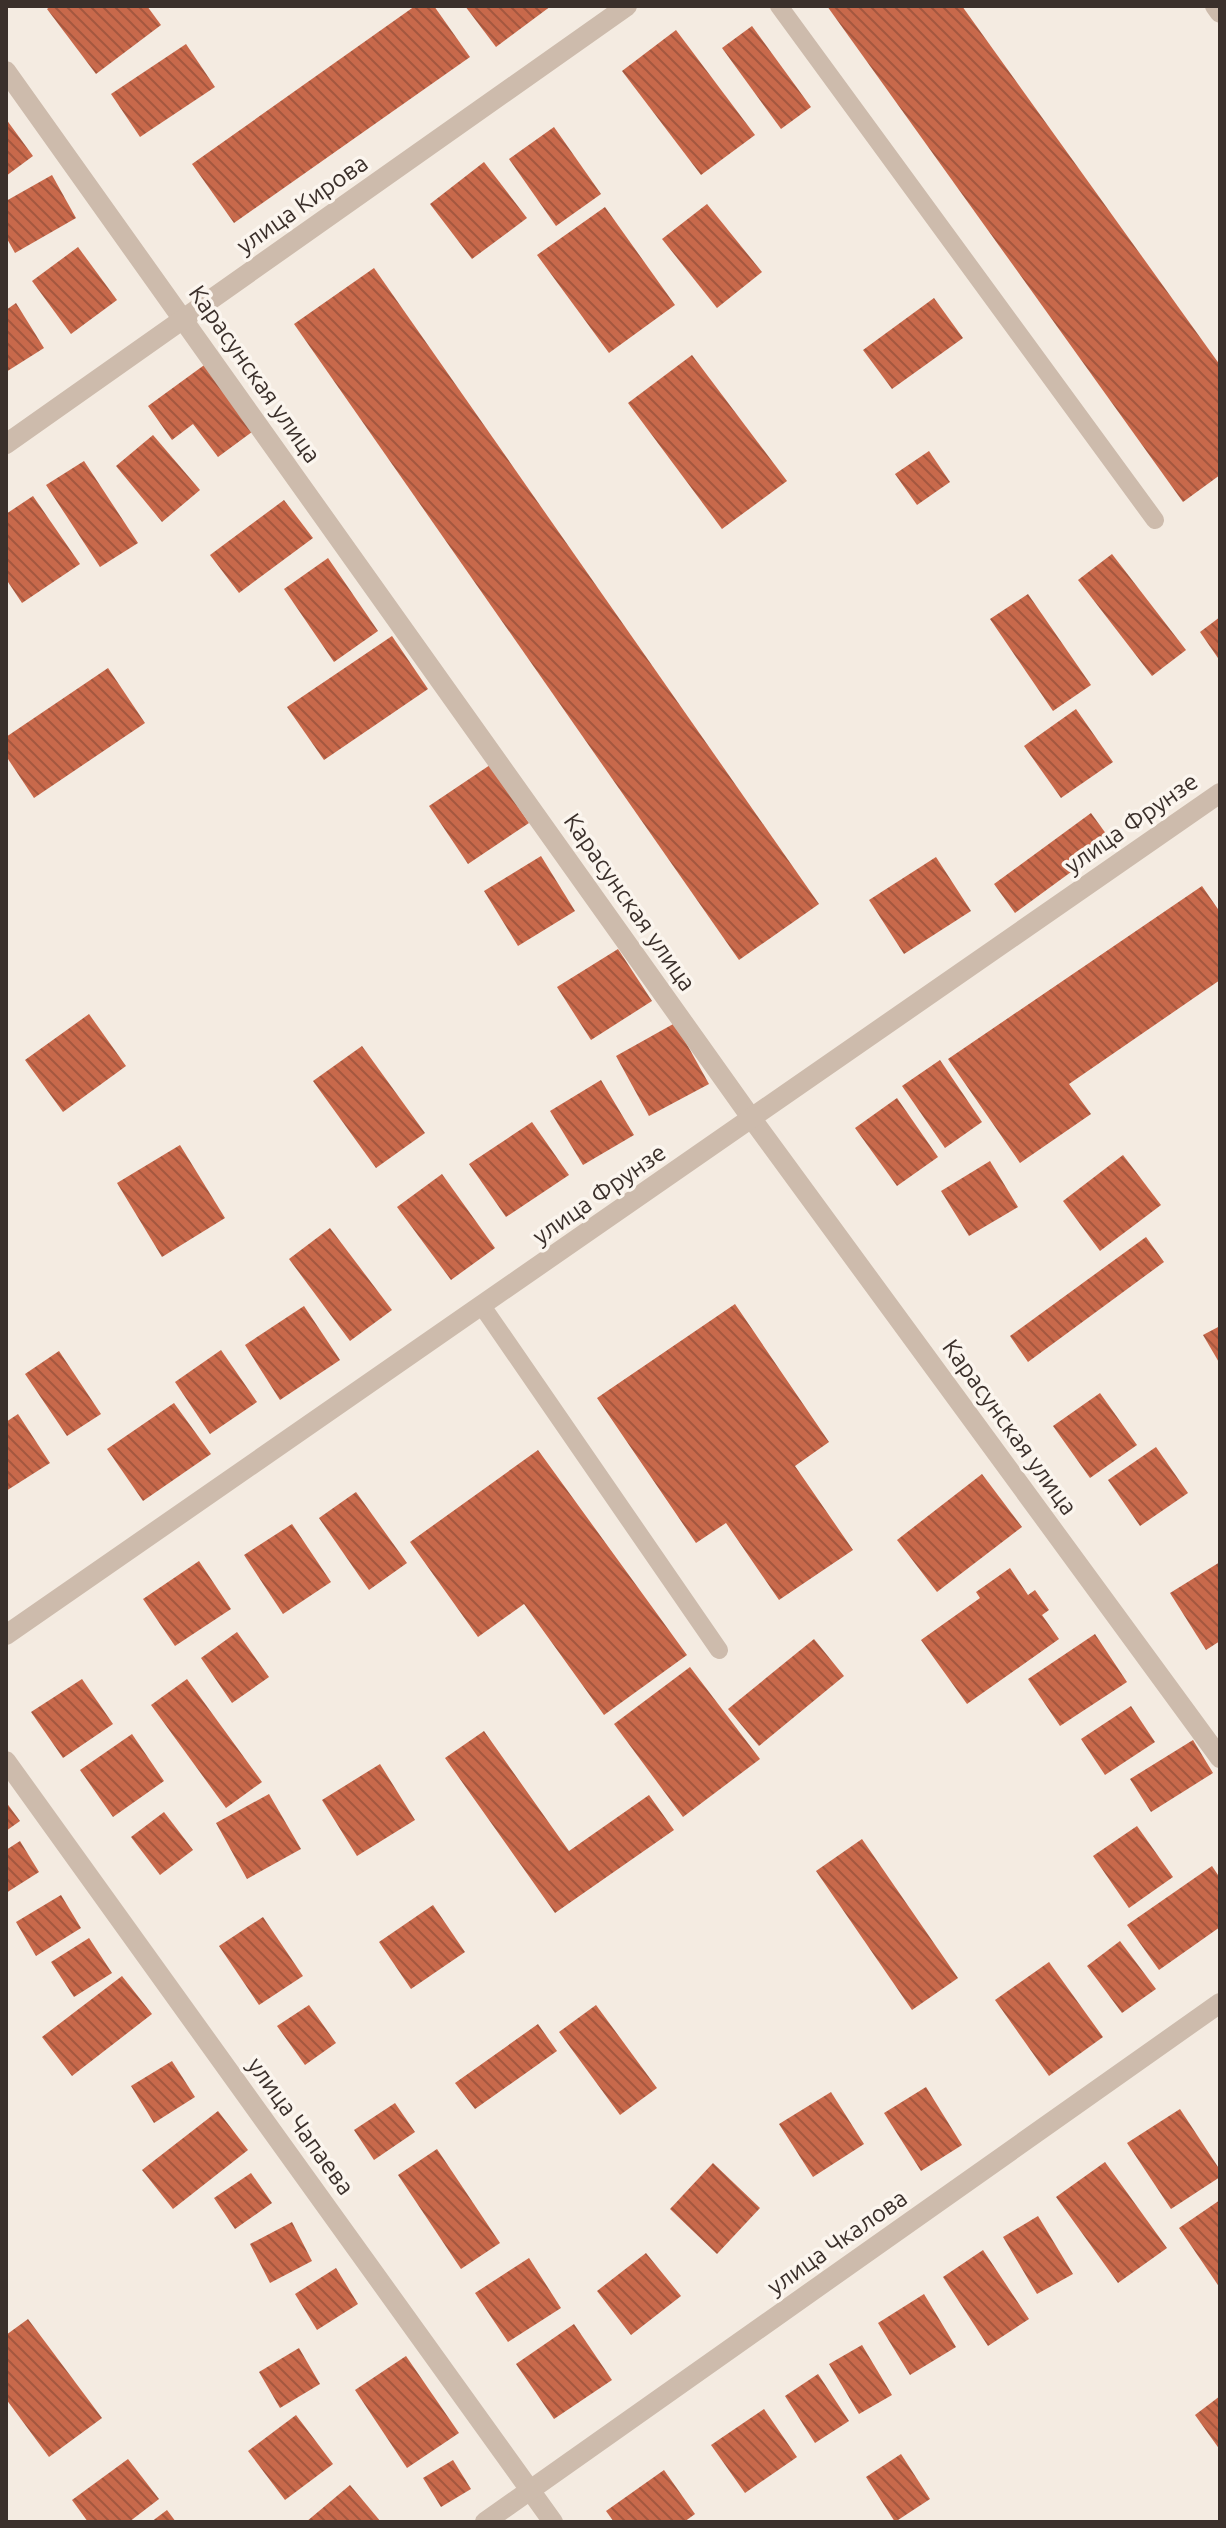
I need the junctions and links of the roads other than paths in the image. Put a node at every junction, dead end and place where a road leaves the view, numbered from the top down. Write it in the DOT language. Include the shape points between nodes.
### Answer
graph roads {
  1 [pos="627,6"];
  2 [pos="779,6"];
  3 [pos="1215,6"];
  4 [pos="1220,13"];
  5 [pos="6,71"];
  6 [pos="184,319"];
  7 [pos="6,444"];
  8 [pos="1155,520"];
  9 [pos="1220,793"];
  10 [pos="752,1119"];
  11 [pos="482,1306"];
  12 [pos="6,1635"];
  13 [pos="719,1650"];
  14 [pos="1220,1758"];
  15 [pos="6,1761"];
  16 [pos="1220,2003"];
  17 [pos="530,2490"];
  18 [pos="485,2522"];
  19 [pos="553,2522"];
  1 -- 6 [label="street, улица Кирова"];
  2 -- 8 [label="lane"];
  3 -- 4 [label="street"];
  5 -- 6 [label="street, Карасунская улица"];
  6 -- 7 [label="street, улица Кирова"];
  6 -- 10 [label="street, Карасунская улица"];
  9 -- 10 [label="street, улица Фрунзе"];
  10 -- 11 [label="street, улица Фрунзе"];
  10 -- 14 [label="street, Карасунская улица"];
  11 -- 12 [label="street, улица Фрунзе"];
  11 -- 13 [label="lane"];
  15 -- 17 [label="street, улица Чапаева"];
  16 -- 17 [label="street, улица Чкалова"];
  17 -- 18 [label="street, улица Чкалова"];
  17 -- 19 [label="street, улица Чапаева"];
}
